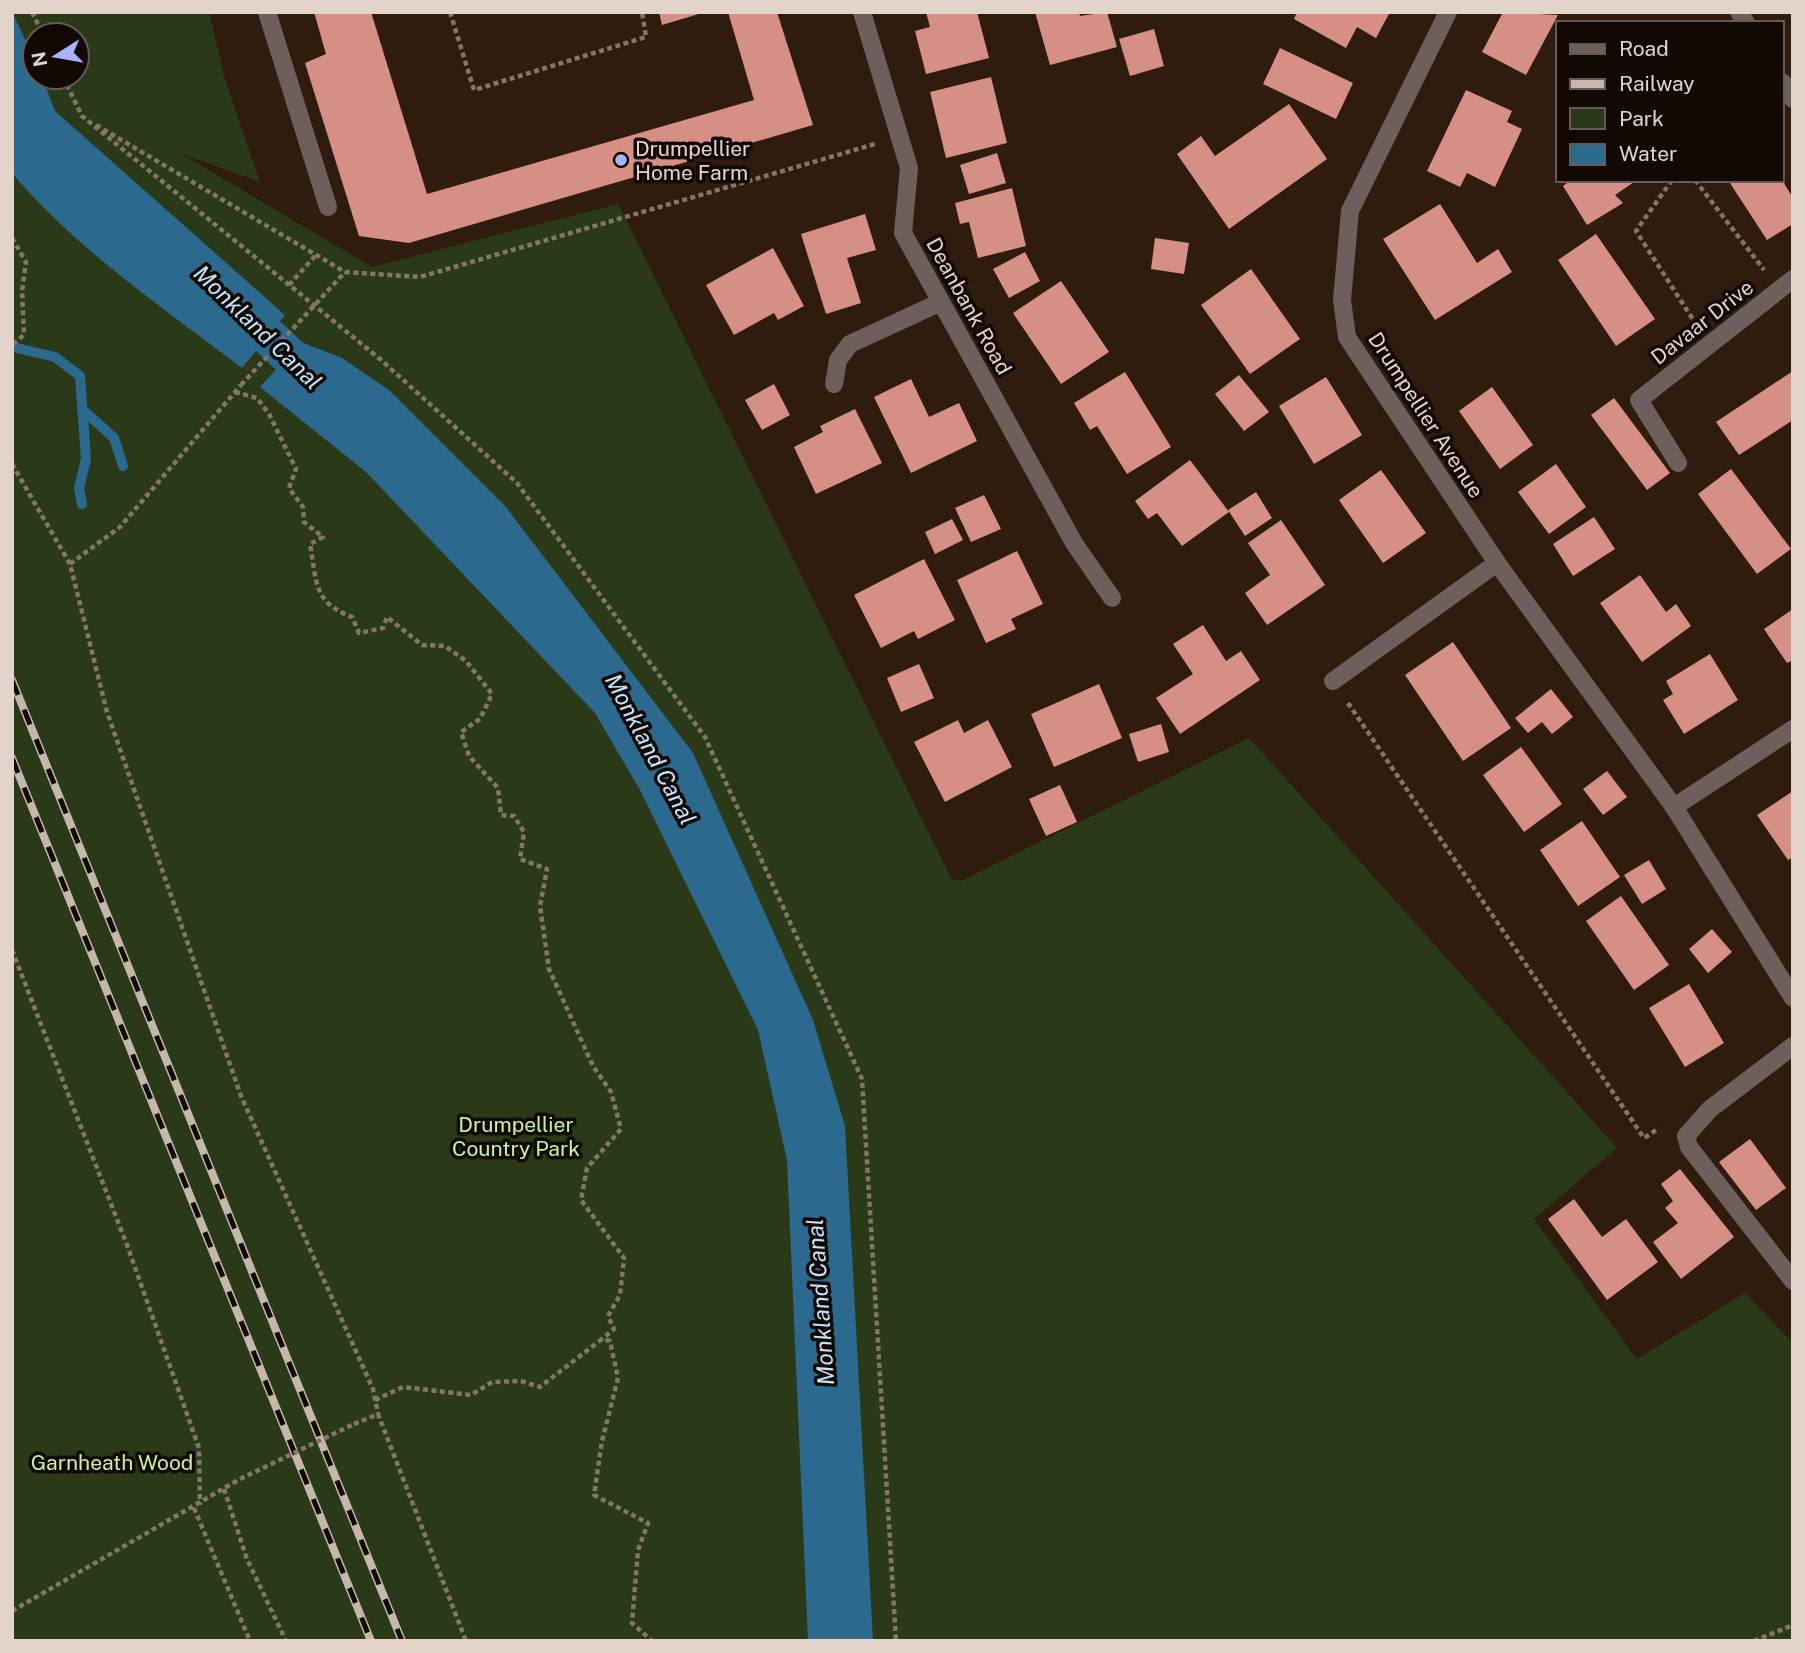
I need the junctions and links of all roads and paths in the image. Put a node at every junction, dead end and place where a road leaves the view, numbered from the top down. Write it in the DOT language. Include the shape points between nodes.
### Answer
graph roads {
  1 [pos="267,12"];
  2 [pos="450,12"];
  3 [pos="642,12"];
  4 [pos="862,12"];
  5 [pos="1448,12"];
  6 [pos="70,91"];
  7 [pos="82,116"];
  8 [pos="899,137"];
  9 [pos="1671,182"];
  10 [pos="1697,182"];
  11 [pos="328,207"];
  12 [pos="12,238"];
  13 [pos="316,255"];
  14 [pos="345,272"];
  15 [pos="289,285"];
  16 [pos="1786,285"];
  17 [pos="941,302"];
  18 [pos="12,345"];
  19 [pos="1709,346"];
  20 [pos="834,384"];
  21 [pos="235,392"];
  22 [pos="1678,463"];
  23 [pos="12,464"];
  24 [pos="1497,563"];
  25 [pos="70,565"];
  26 [pos="1112,598"];
  27 [pos="1333,681"];
  28 [pos="1793,729"];
  29 [pos="1674,807"];
  30 [pos="12,950"];
  31 [pos="1793,998"];
  32 [pos="1793,1046"];
  33 [pos="1665,1124"];
  34 [pos="1793,1281"];
  35 [pos="602,1339"];
  36 [pos="376,1400"];
  37 [pos="378,1414"];
  38 [pos="224,1489"];
  39 [pos="197,1506"];
  40 [pos="12,1611"];
  41 [pos="1793,1625"];
  42 [pos="250,1641"];
  43 [pos="286,1641"];
  44 [pos="466,1641"];
  45 [pos="652,1641"];
  46 [pos="896,1641"];
  47 [pos="1754,1641"];
  1 -- 11 [label="street"];
  2 -- 3 [label="path" via="474,90 646,37"];
  4 -- 8 [label="street, Deanbank Road"];
  5 -- 24 [label="street, Drumpellier Avenue" via="1350,211 1342,300 1348,337"];
  6 -- 7 [label="path"];
  7 -- 13 [label="path"];
  7 -- 15 [label="path"];
  8 -- 14 [label="path" via="421,277"];
  8 -- 17 [label="street, Deanbank Road" via="908,168 903,233"];
  9 -- 19 [label="path" via="1636,231"];
  10 -- 16 [label="path"];
  12 -- 18 [label="path" via="26,262 23,335"];
  13 -- 14 [label="path"];
  13 -- 15 [label="path"];
  14 -- 21 [label="path, bridge"];
  15 -- 46 [label="path" via="380,359 517,483 705,737 862,1079"];
  16 -- 19 [label="street, Davaar Drive"];
  17 -- 20 [label="street" via="850,344 838,360"];
  17 -- 26 [label="street, Deanbank Road" via="1074,543"];
  19 -- 22 [label="street, Davaar Drive" via="1639,400"];
  21 -- 25 [label="path" via="120,527"];
  21 -- 35 [label="path" via="257,398 296,469 289,488 303,506 304,522 323,537 310,544 321,600 352,617 359,633 383,628 387,617 422,645 445,646 466,661 492,694 480,719 461,732 469,756 498,788 501,815 514,816 524,832 520,859 547,869 540,906 549,969 593,1066 611,1092 621,1129 587,1168 581,1200 624,1258 620,1295 608,1315 614,1329"];
  23 -- 25 [label="path"];
  24 -- 27 [label="street"];
  24 -- 29 [label="street, Drumpellier Avenue"];
  25 -- 36 [label="path" via="107,712 241,1096"];
  27 -- 33 [label="path" via="1644,1138"];
  28 -- 29 [label="street"];
  29 -- 31 [label="street, Drumpellier Avenue"];
  30 -- 39 [label="path" via="127,1245 199,1448"];
  32 -- 34 [label="street" via="1710,1109 1686,1136 1689,1147"];
  35 -- 36 [label="path" via="540,1387 521,1381 492,1382 471,1395 404,1387"];
  35 -- 45 [label="path" via="611,1341 618,1378 594,1495 648,1523 638,1550 632,1623"];
  36 -- 37 [label="path"];
  37 -- 38 [label="path, bridge"];
  37 -- 44 [label="path"];
  38 -- 39 [label="path"];
  38 -- 43 [label="path" via="247,1559"];
  39 -- 40 [label="path"];
  39 -- 42 [label="path"];
  41 -- 47 [label="path"];
}
